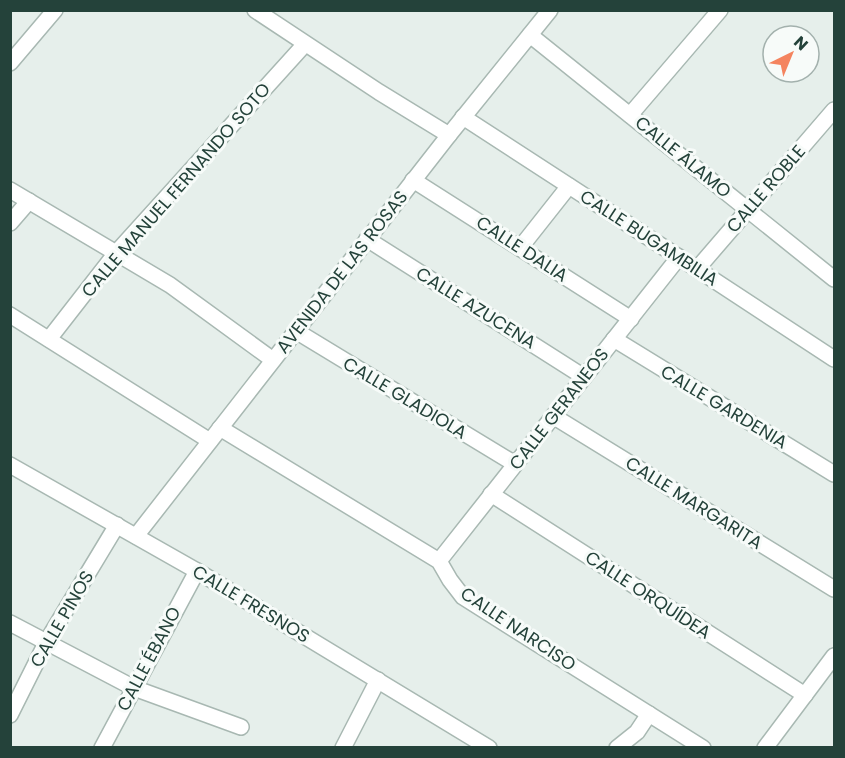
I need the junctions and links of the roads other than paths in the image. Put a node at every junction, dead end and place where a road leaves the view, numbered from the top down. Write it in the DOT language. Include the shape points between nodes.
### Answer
graph roads {
  1 [pos="56,10"];
  2 [pos="255,10"];
  3 [pos="550,10"];
  4 [pos="720,10"];
  5 [pos="530,35"];
  6 [pos="305,44"];
  7 [pos="13,54"];
  8 [pos="834,110"];
  9 [pos="630,115"];
  10 [pos="463,117"];
  11 [pos="448,135"];
  12 [pos="413,180"];
  13 [pos="569,186"];
  14 [pos="10,190"];
  15 [pos="29,201"];
  16 [pos="749,210"];
  17 [pos="10,223"];
  18 [pos="367,239"];
  19 [pos="520,248"];
  20 [pos="116,253"];
  21 [pos="679,257"];
  22 [pos="698,269"];
  23 [pos="834,279"];
  24 [pos="10,315"];
  25 [pos="631,319"];
  26 [pos="296,331"];
  27 [pos="49,339"];
  28 [pos="614,339"];
  29 [pos="834,359"];
  30 [pos="273,360"];
  31 [pos="584,377"];
  32 [pos="553,416"];
  33 [pos="220,428"];
  34 [pos="210,441"];
  35 [pos="10,465"];
  36 [pos="515,465"];
  37 [pos="834,474"];
  38 [pos="491,494"];
  39 [pos="117,525"];
  40 [pos="136,536"];
  41 [pos="439,561"];
  42 [pos="197,571"];
  43 [pos="834,589"];
  44 [pos="10,623"];
  45 [pos="47,642"];
  46 [pos="833,658"];
  47 [pos="378,680"];
  48 [pos="134,688"];
  49 [pos="805,695"];
  50 [pos="649,714"];
  51 [pos="10,715"];
  52 [pos="241,727"];
  53 [pos="483,746"];
  54 [pos="696,746"];
  55 [pos="102,747"];
  56 [pos="343,747"];
  57 [pos="617,747"];
  58 [pos="767,747"];
  1 -- 7 [label="street"];
  2 -- 6 [label="street"];
  3 -- 5 [label="street, AVENIDA DE LAS ROSAS"];
  4 -- 9 [label="street"];
  5 -- 9 [label="street, CALLE ÁLAMO"];
  5 -- 10 [label="street, AVENIDA DE LAS ROSAS"];
  6 -- 11 [label="street"];
  6 -- 20 [label="street, CALLE MANUEL FERNANDO SOTO"];
  8 -- 16 [label="street, CALLE ROBLE"];
  9 -- 16 [label="street, CALLE ÁLAMO"];
  10 -- 11 [label="street, AVENIDA DE LAS ROSAS"];
  10 -- 13 [label="street, CALLE BUGAMBILIA"];
  11 -- 12 [label="street, AVENIDA DE LAS ROSAS"];
  12 -- 18 [label="street, AVENIDA DE LAS ROSAS"];
  12 -- 19 [label="street, CALLE DALIA"];
  13 -- 19 [label="street"];
  13 -- 21 [label="street, CALLE BUGAMBILIA"];
  14 -- 15 [label="street"];
  15 -- 17 [label="street"];
  15 -- 20 [label="street"];
  16 -- 22 [label="street, CALLE ROBLE"];
  16 -- 23 [label="street, CALLE ÁLAMO"];
  18 -- 26 [label="street, AVENIDA DE LAS ROSAS"];
  18 -- 31 [label="street, CALLE AZUCENA"];
  19 -- 25 [label="street, CALLE DALIA"];
  20 -- 27 [label="street, CALLE MANUEL FERNANDO SOTO"];
  20 -- 30 [label="street" via="170,285"];
  21 -- 22 [label="street, CALLE BUGAMBILIA"];
  21 -- 25 [label="street, CALLE GERANEOS"];
  22 -- 29 [label="street, CALLE BUGAMBILIA"];
  24 -- 27 [label="street"];
  25 -- 28 [label="street, CALLE GERANEOS"];
  26 -- 30 [label="street, AVENIDA DE LAS ROSAS"];
  26 -- 36 [label="street, CALLE GLADIOLA"];
  27 -- 34 [label="street"];
  28 -- 31 [label="street, CALLE GERANEOS"];
  28 -- 37 [label="street, CALLE GARDENIA"];
  30 -- 33 [label="street, AVENIDA DE LAS ROSAS"];
  31 -- 32 [label="street, CALLE GERANEOS"];
  32 -- 36 [label="street, CALLE GERANEOS"];
  32 -- 43 [label="street, CALLE MARGARITA"];
  33 -- 34 [label="street, AVENIDA DE LAS ROSAS"];
  33 -- 41 [label="street, CALLE NARCISO"];
  34 -- 40 [label="street, AVENIDA DE LAS ROSAS"];
  35 -- 39 [label="street, CALLE FRESNOS"];
  36 -- 38 [label="street, CALLE GERANEOS"];
  38 -- 41 [label="street, CALLE GERANEOS"];
  38 -- 49 [label="street, CALLE ORQUÍDEA"];
  39 -- 40 [label="street, CALLE FRESNOS"];
  39 -- 45 [label="street, CALLE PINOS"];
  40 -- 42 [label="street, CALLE FRESNOS"];
  41 -- 50 [label="street, CALLE NARCISO" via="463,597"];
  42 -- 47 [label="street, CALLE FRESNOS"];
  42 -- 48 [label="street, CALLE ÉBANO"];
  44 -- 45 [label="street"];
  45 -- 48 [label="street"];
  45 -- 51 [label="street, CALLE PINOS"];
  46 -- 49 [label="street"];
  47 -- 53 [label="street, CALLE FRESNOS"];
  47 -- 56 [label="street"];
  48 -- 52 [label="street"];
  48 -- 55 [label="street, CALLE ÉBANO"];
  49 -- 58 [label="street"];
  50 -- 54 [label="street, CALLE NARCISO"];
  50 -- 57 [label="street" via="638,732"];
}
